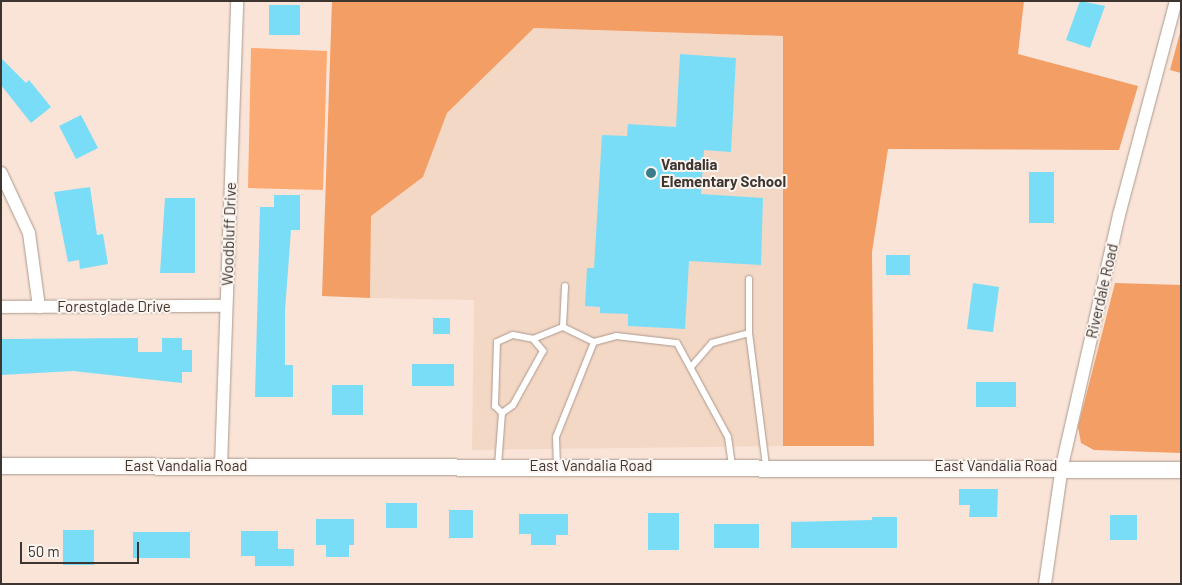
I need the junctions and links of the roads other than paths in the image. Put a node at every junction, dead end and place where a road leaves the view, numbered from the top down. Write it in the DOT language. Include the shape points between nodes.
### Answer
graph roads {
  1 [pos="237,1"];
  2 [pos="1176,1"];
  3 [pos="1,173"];
  4 [pos="749,279"];
  5 [pos="565,286"];
  6 [pos="226,306"];
  7 [pos="1,307"];
  8 [pos="39,307"];
  9 [pos="564,327"];
  10 [pos="749,333"];
  11 [pos="533,339"];
  12 [pos="594,342"];
  13 [pos="691,367"];
  14 [pos="502,412"];
  15 [pos="1,466"];
  16 [pos="221,466"];
  17 [pos="498,466"];
  18 [pos="557,466"];
  19 [pos="732,466"];
  20 [pos="766,466"];
  21 [pos="1062,466"];
  22 [pos="1181,470"];
  23 [pos="1044,584"];
  1 -- 6 [label="street, Woodbluff Drive"];
  2 -- 21 [label="street, Riverdale Road" via="1119,215"];
  3 -- 8 [label="street" via="29,233"];
  4 -- 10 [label="lane"];
  5 -- 9 [label="lane"];
  6 -- 8 [label="street, Forestglade Drive"];
  6 -- 16 [label="street, Woodbluff Drive"];
  7 -- 8 [label="street, Forestglade Drive"];
  9 -- 11 [label="lane"];
  9 -- 12 [label="lane"];
  10 -- 13 [label="lane" via="712,343"];
  10 -- 20 [label="lane"];
  11 -- 14 [label="lane" via="543,351 513,405"];
  11 -- 14 [label="lane" via="513,335 498,342 495,406"];
  12 -- 13 [label="lane" via="616,336 664,339 677,343"];
  12 -- 18 [label="lane" via="556,437"];
  13 -- 19 [label="lane" via="728,437"];
  14 -- 17 [label="lane"];
  15 -- 16 [label="street, East Vandalia Road"];
  16 -- 17 [label="street, East Vandalia Road"];
  17 -- 18 [label="street, East Vandalia Road"];
  18 -- 19 [label="street, East Vandalia Road"];
  19 -- 20 [label="street, East Vandalia Road"];
  20 -- 21 [label="street, East Vandalia Road"];
  21 -- 22 [label="street, East Vandalia Road"];
  21 -- 23 [label="street, Riverdale Road"];
}
